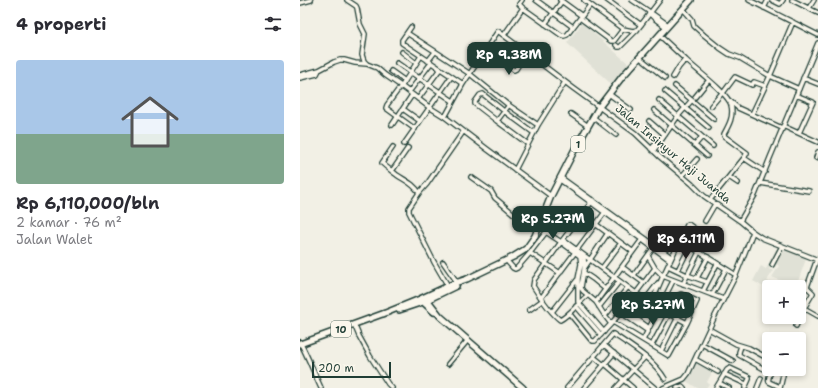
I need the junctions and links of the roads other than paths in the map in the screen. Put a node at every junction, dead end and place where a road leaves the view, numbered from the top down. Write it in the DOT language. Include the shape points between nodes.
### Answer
graph roads {
  1 [pos="311,0"];
  2 [pos="347,0"];
  3 [pos="522,0"];
  4 [pos="536,0"];
  5 [pos="607,0"];
  6 [pos="632,0"];
  7 [pos="691,0"];
  8 [pos="749,0"];
  9 [pos="768,0"];
  10 [pos="772,0"];
  11 [pos="783,0"];
  12 [pos="792,0"];
  13 [pos="814,0"];
  14 [pos="563,1"];
  15 [pos="586,1"];
  16 [pos="658,1"];
  17 [pos="798,1"];
  18 [pos="300,3"];
  19 [pos="590,5"];
  20 [pos="522,8"];
  21 [pos="764,8"];
  22 [pos="809,8"];
  23 [pos="683,9"];
  24 [pos="553,13"];
  25 [pos="650,13"];
  26 [pos="818,13"];
  27 [pos="581,17"];
  28 [pos="793,22"];
  29 [pos="545,24"];
  30 [pos="641,25"];
  31 [pos="667,26"];
  32 [pos="411,27"];
  33 [pos="573,27"];
  34 [pos="623,29"];
  35 [pos="637,30"];
  36 [pos="407,33"];
  37 [pos="818,34"];
  38 [pos="504,35"];
  39 [pos="659,35"];
  40 [pos="818,43"];
  41 [pos="616,45"];
  42 [pos="486,50"];
  43 [pos="402,52"];
  44 [pos="435,52"];
  45 [pos="526,52"];
  46 [pos="421,56"];
  47 [pos="639,57"];
  48 [pos="685,60"];
  49 [pos="430,62"];
  50 [pos="397,63"];
  51 [pos="416,63"];
  52 [pos="367,64"];
  53 [pos="440,68"];
  54 [pos="319,70"];
  55 [pos="391,71"];
  56 [pos="410,72"];
  57 [pos="470,74"];
  58 [pos="300,75"];
  59 [pos="451,76"];
  60 [pos="770,76"];
  61 [pos="673,77"];
  62 [pos="300,78"];
  63 [pos="420,78"];
  64 [pos="665,78"];
  65 [pos="803,78"];
  66 [pos="709,80"];
  67 [pos="565,82"];
  68 [pos="403,84"];
  69 [pos="463,84"];
  70 [pos="818,84"];
  71 [pos="429,85"];
  72 [pos="675,86"];
  73 [pos="765,86"];
  74 [pos="799,89"];
  75 [pos="665,91"];
  76 [pos="440,92"];
  77 [pos="411,93"];
  78 [pos="722,93"];
  79 [pos="609,94"];
  80 [pos="796,95"];
  81 [pos="418,99"];
  82 [pos="694,99"];
  83 [pos="728,99"];
  84 [pos="659,100"];
  85 [pos="453,101"];
  86 [pos="509,105"];
  87 [pos="711,106"];
  88 [pos="429,107"];
  89 [pos="599,107"];
  90 [pos="686,108"];
  91 [pos="403,109"];
  92 [pos="631,110"];
  93 [pos="654,110"];
  94 [pos="504,111"];
  95 [pos="571,114"];
  96 [pos="752,114"];
  97 [pos="678,116"];
  98 [pos="398,117"];
  99 [pos="445,117"];
  100 [pos="594,118"];
  101 [pos="714,119"];
  102 [pos="497,120"];
  103 [pos="420,121"];
  104 [pos="649,121"];
  105 [pos="392,125"];
  106 [pos="538,125"];
  107 [pos="588,126"];
  108 [pos="671,126"];
  109 [pos="783,127"];
  110 [pos="709,128"];
  111 [pos="415,129"];
  112 [pos="463,132"];
  113 [pos="534,133"];
  114 [pos="799,133"];
  115 [pos="616,135"];
  116 [pos="665,135"];
  117 [pos="702,137"];
  118 [pos="818,142"];
  119 [pos="404,144"];
  120 [pos="528,144"];
  121 [pos="695,145"];
  122 [pos="713,146"];
  123 [pos="393,147"];
  124 [pos="408,148"];
  125 [pos="652,150"];
  126 [pos="818,152"];
  127 [pos="707,156"];
  128 [pos="744,158"];
  129 [pos="816,158"];
  130 [pos="696,159"];
  131 [pos="392,170"];
  132 [pos="515,170"];
  133 [pos="765,172"];
  134 [pos="682,176"];
  135 [pos="471,177"];
  136 [pos="730,177"];
  137 [pos="560,178"];
  138 [pos="738,183"];
  139 [pos="760,184"];
  140 [pos="809,191"];
  141 [pos="419,193"];
  142 [pos="551,196"];
  143 [pos="710,200"];
  144 [pos="592,201"];
  145 [pos="715,204"];
  146 [pos="605,211"];
  147 [pos="582,214"];
  148 [pos="740,221"];
  149 [pos="705,222"];
  150 [pos="596,224"];
  151 [pos="537,230"];
  152 [pos="753,232"];
  153 [pos="608,233"];
  154 [pos="682,235"];
  155 [pos="643,238"];
  156 [pos="680,240"];
  157 [pos="562,241"];
  158 [pos="693,241"];
  159 [pos="621,243"];
  160 [pos="690,246"];
  161 [pos="782,246"];
  162 [pos="654,247"];
  163 [pos="576,251"];
  164 [pos="632,251"];
  165 [pos="699,252"];
  166 [pos="530,253"];
  167 [pos="583,255"];
  168 [pos="648,256"];
  169 [pos="708,257"];
  170 [pos="671,259"];
  171 [pos="817,259"];
  172 [pos="506,260"];
  173 [pos="590,260"];
  174 [pos="443,262"];
  175 [pos="546,264"];
  176 [pos="717,264"];
  177 [pos="772,265"];
  178 [pos="668,266"];
  179 [pos="584,267"];
  180 [pos="622,267"];
  181 [pos="602,268"];
  182 [pos="655,268"];
  183 [pos="726,269"];
  184 [pos="678,270"];
  185 [pos="560,273"];
  186 [pos="584,273"];
  187 [pos="687,274"];
  188 [pos="634,275"];
  189 [pos="736,275"];
  190 [pos="615,277"];
  191 [pos="662,278"];
  192 [pos="697,278"];
  193 [pos="467,279"];
  194 [pos="578,279"];
  195 [pos="674,280"];
  196 [pos="457,282"];
  197 [pos="619,282"];
  198 [pos="708,282"];
  199 [pos="644,283"];
  200 [pos="683,284"];
  201 [pos="448,286"];
  202 [pos="628,287"];
  203 [pos="807,288"];
  204 [pos="605,289"];
  205 [pos="703,291"];
  206 [pos="636,293"];
  207 [pos="588,295"];
  208 [pos="712,295"];
  209 [pos="433,297"];
  210 [pos="688,297"];
  211 [pos="424,299"];
  212 [pos="542,299"];
  213 [pos="723,299"];
  214 [pos="645,300"];
  215 [pos="630,301"];
  216 [pos="596,302"];
  217 [pos="578,304"];
  218 [pos="651,304"];
  219 [pos="806,304"];
  220 [pos="410,307"];
  221 [pos="599,307"];
  222 [pos="431,308"];
  223 [pos="660,309"];
  224 [pos="806,309"];
  225 [pos="529,310"];
  226 [pos="622,311"];
  227 [pos="552,312"];
  228 [pos="569,313"];
  229 [pos="383,314"];
  230 [pos="669,314"];
  231 [pos="605,316"];
  232 [pos="818,316"];
  233 [pos="654,319"];
  234 [pos="678,319"];
  235 [pos="612,323"];
  236 [pos="687,323"];
  237 [pos="354,324"];
  238 [pos="649,329"];
  239 [pos="709,329"];
  240 [pos="602,334"];
  241 [pos="468,340"];
  242 [pos="643,340"];
  243 [pos="300,343"];
  244 [pos="702,344"];
  245 [pos="604,345"];
  246 [pos="652,345"];
  247 [pos="741,346"];
  248 [pos="661,351"];
  249 [pos="614,353"];
  250 [pos="762,355"];
  251 [pos="594,357"];
  252 [pos="644,357"];
  253 [pos="695,359"];
  254 [pos="733,361"];
  255 [pos="448,364"];
  256 [pos="604,364"];
  257 [pos="762,368"];
  258 [pos="633,369"];
  259 [pos="718,372"];
  260 [pos="724,374"];
  261 [pos="769,376"];
  262 [pos="782,376"];
  263 [pos="761,378"];
  264 [pos="623,379"];
  265 [pos="665,379"];
  266 [pos="719,383"];
  267 [pos="517,386"];
  268 [pos="746,386"];
  269 [pos="780,387"];
  270 [pos="321,388"];
  271 [pos="392,388"];
  272 [pos="523,388"];
  273 [pos="567,388"];
  274 [pos="584,388"];
  275 [pos="616,388"];
  276 [pos="633,388"];
  277 [pos="655,388"];
  278 [pos="663,388"];
  279 [pos="677,388"];
  280 [pos="684,388"];
  281 [pos="716,388"];
  282 [pos="729,388"];
  283 [pos="757,388"];
  1 -- 18 [label="street"];
  2 -- 52 [label="street" via="357,8 365,34 362,55"];
  3 -- 20 [label="street" via="519,5"];
  4 -- 24 [label="street"];
  5 -- 30 [label="street"];
  6 -- 25 [label="street"];
  7 -- 23 [label="highway, Jalan Insinyur Haji Juanda / 1"];
  8 -- 21 [label="street"];
  9 -- 21 [label="street"];
  10 -- 11 [label="street" via="780,4"];
  12 -- 17 [label="street"];
  13 -- 22 [label="street"];
  14 -- 24 [label="street"];
  14 -- 27 [label="street"];
  15 -- 19 [label="street"];
  16 -- 25 [label="street"];
  17 -- 22 [label="street"];
  19 -- 27 [label="street"];
  19 -- 34 [label="street"];
  20 -- 29 [label="street"];
  20 -- 38 [label="street"];
  21 -- 28 [label="street"];
  22 -- 26 [label="street"];
  23 -- 31 [label="highway, Jalan Insinyur Haji Juanda / 1"];
  23 -- 60 [label="street" via="692,19 694,26 726,53 740,58"];
  24 -- 29 [label="street"];
  24 -- 33 [label="street"];
  25 -- 30 [label="street"];
  25 -- 31 [label="street"];
  27 -- 33 [label="street"];
  27 -- 34 [label="street" via="611,41 614,41"];
  28 -- 37 [label="street"];
  28 -- 60 [label="street"];
  29 -- 33 [label="street" via="561,36 567,35"];
  30 -- 35 [label="street"];
  31 -- 39 [label="highway, Jalan Insinyur Haji Juanda / 1"];
  32 -- 36 [label="street"];
  34 -- 35 [label="street"];
  35 -- 41 [label="street" via="620,47"];
  36 -- 44 [label="street"];
  36 -- 46 [label="street" via="402,43"];
  38 -- 42 [label="street" via="498,31"];
  38 -- 45 [label="street"];
  39 -- 47 [label="highway, Jalan Insinyur Haji Juanda / 1"];
  39 -- 48 [label="street"];
  40 -- 65 [label="street"];
  42 -- 45 [label="street" via="514,70"];
  42 -- 57 [label="street"];
  43 -- 51 [label="street"];
  44 -- 49 [label="street"];
  44 -- 57 [label="street"];
  45 -- 67 [label="street"];
  46 -- 49 [label="street"];
  46 -- 51 [label="street"];
  47 -- 64 [label="street"];
  47 -- 79 [label="highway, Jalan Insinyur Haji Juanda / 1"];
  48 -- 61 [label="street"];
  48 -- 66 [label="street"];
  49 -- 53 [label="street"];
  49 -- 63 [label="street"];
  50 -- 56 [label="street"];
  51 -- 56 [label="street"];
  52 -- 54 [label="street" via="340,60"];
  52 -- 68 [label="street"];
  53 -- 59 [label="street"];
  53 -- 71 [label="street"];
  54 -- 58 [label="street"];
  54 -- 62 [label="street" via="317,74"];
  55 -- 68 [label="street"];
  56 -- 63 [label="street"];
  56 -- 68 [label="street"];
  57 -- 69 [label="street"];
  57 -- 86 [label="street"];
  59 -- 69 [label="street"];
  59 -- 76 [label="street"];
  60 -- 73 [label="street"];
  60 -- 74 [label="street"];
  63 -- 71 [label="street"];
  63 -- 77 [label="street"];
  65 -- 70 [label="street"];
  65 -- 74 [label="street"];
  66 -- 78 [label="street"];
  66 -- 82 [label="street"];
  67 -- 89 [label="street"];
  67 -- 106 [label="street"];
  68 -- 77 [label="street"];
  68 -- 98 [label="street" via="386,107"];
  69 -- 85 [label="street"];
  71 -- 76 [label="street"];
  71 -- 81 [label="street"];
  72 -- 82 [label="street"];
  73 -- 78 [label="street" via="755,82 752,85 735,76"];
  73 -- 96 [label="street"];
  74 -- 80 [label="street"];
  75 -- 90 [label="street"];
  76 -- 85 [label="street"];
  76 -- 88 [label="street"];
  77 -- 81 [label="street"];
  77 -- 91 [label="street"];
  78 -- 83 [label="street"];
  78 -- 87 [label="street"];
  79 -- 89 [label="highway, Jalan Insinyur Haji Juanda / 1"];
  79 -- 92 [label="street"];
  80 -- 109 [label="street"];
  80 -- 114 [label="street" via="813,102"];
  81 -- 88 [label="street"];
  82 -- 90 [label="street"];
  82 -- 101 [label="street"];
  83 -- 96 [label="street" via="738,108"];
  83 -- 128 [label="street" via="732,107 732,117 724,136 746,152"];
  84 -- 97 [label="street"];
  85 -- 99 [label="street"];
  86 -- 94 [label="street"];
  86 -- 106 [label="street"];
  88 -- 99 [label="street"];
  88 -- 103 [label="street"];
  89 -- 100 [label="highway, Jalan Insinyur Haji Juanda / 1"];
  89 -- 125 [label="street, Jalan Insinyur Haji Juanda" via="635,133"];
  90 -- 97 [label="street"];
  90 -- 110 [label="street"];
  91 -- 98 [label="street"];
  91 -- 103 [label="street"];
  93 -- 108 [label="street"];
  94 -- 102 [label="street"];
  94 -- 102 [label="street" via="484,95 478,97 475,104"];
  94 -- 113 [label="street"];
  95 -- 107 [label="street"];
  96 -- 109 [label="street"];
  97 -- 108 [label="street"];
  97 -- 117 [label="street"];
  98 -- 105 [label="street"];
  98 -- 111 [label="street"];
  99 -- 112 [label="street"];
  100 -- 107 [label="highway, Jalan Insinyur Haji Juanda / 1"];
  100 -- 115 [label="street"];
  102 -- 120 [label="street"];
  103 -- 111 [label="street"];
  104 -- 116 [label="street"];
  106 -- 113 [label="street"];
  107 -- 137 [label="highway, Jalan Insinyur Haji Juanda / 1"];
  108 -- 116 [label="street"];
  108 -- 121 [label="street"];
  109 -- 114 [label="street"];
  109 -- 133 [label="street"];
  111 -- 119 [label="street"];
  112 -- 132 [label="street"];
  112 -- 141 [label="street"];
  113 -- 120 [label="street"];
  114 -- 118 [label="street"];
  116 -- 125 [label="street"];
  117 -- 121 [label="street"];
  117 -- 122 [label="street"];
  120 -- 132 [label="street"];
  121 -- 127 [label="street"];
  123 -- 131 [label="street" via="382,162"];
  124 -- 131 [label="street"];
  125 -- 134 [label="street, Jalan Insinyur Haji Juanda"];
  126 -- 129 [label="street"];
  128 -- 133 [label="street"];
  128 -- 136 [label="street"];
  130 -- 134 [label="street"];
  131 -- 141 [label="street" via="413,185"];
  132 -- 142 [label="street"];
  133 -- 139 [label="street"];
  134 -- 143 [label="street, Jalan Insinyur Haji Juanda"];
  135 -- 151 [label="street" via="491,190 495,198"];
  136 -- 138 [label="street"];
  136 -- 143 [label="street"];
  137 -- 142 [label="highway, Jalan Insinyur Haji Juanda / 1"];
  137 -- 144 [label="street"];
  139 -- 140 [label="street"];
  139 -- 148 [label="street"];
  141 -- 201 [label="street" via="409,212"];
  142 -- 151 [label="highway, Jalan Insinyur Haji Juanda / 1"];
  143 -- 145 [label="street, Jalan Insinyur Haji Juanda"];
  144 -- 146 [label="street"];
  144 -- 147 [label="street"];
  145 -- 148 [label="street, Jalan Insinyur Haji Juanda"];
  145 -- 149 [label="street"];
  146 -- 150 [label="street"];
  146 -- 155 [label="street"];
  147 -- 150 [label="street"];
  147 -- 157 [label="street"];
  148 -- 152 [label="street, Jalan Insinyur Haji Juanda"];
  150 -- 153 [label="street"];
  150 -- 163 [label="street"];
  151 -- 172 [label="highway, Jalan Insinyur Haji Juanda / 1" via="526,250"];
  152 -- 161 [label="street, Jalan Insinyur Haji Juanda"];
  152 -- 189 [label="street"];
  153 -- 159 [label="street"];
  153 -- 173 [label="street"];
  154 -- 156 [label="street"];
  154 -- 158 [label="street"];
  154 -- 158 [label="street" via="688,224 699,232"];
  155 -- 162 [label="street"];
  155 -- 164 [label="street"];
  156 -- 160 [label="street"];
  156 -- 170 [label="street"];
  157 -- 163 [label="street"];
  157 -- 166 [label="street" via="546,232"];
  157 -- 175 [label="street"];
  158 -- 160 [label="street"];
  159 -- 164 [label="street"];
  159 -- 181 [label="street"];
  160 -- 165 [label="street"];
  160 -- 184 [label="street"];
  161 -- 171 [label="street, Jalan Insinyur Haji Juanda"];
  161 -- 177 [label="street"];
  162 -- 168 [label="street"];
  162 -- 170 [label="street"];
  163 -- 167 [label="street"];
  163 -- 185 [label="street"];
  163 -- 194 [label="street" via="581,261"];
  164 -- 180 [label="street"];
  165 -- 169 [label="street"];
  165 -- 187 [label="street"];
  166 -- 172 [label="street" via="516,269"];
  166 -- 175 [label="street"];
  167 -- 173 [label="street"];
  167 -- 179 [label="street"];
  168 -- 182 [label="street"];
  168 -- 188 [label="street"];
  169 -- 176 [label="street"];
  169 -- 192 [label="street"];
  170 -- 178 [label="street"];
  171 -- 203 [label="street"];
  172 -- 193 [label="highway, Jalan Insinyur Haji Juanda / 1"];
  173 -- 179 [label="street"];
  173 -- 181 [label="street"];
  174 -- 196 [label="street"];
  175 -- 185 [label="street"];
  175 -- 212 [label="street" via="533,284"];
  176 -- 183 [label="street"];
  176 -- 198 [label="street"];
  178 -- 184 [label="street"];
  178 -- 191 [label="street"];
  179 -- 186 [label="street"];
  180 -- 188 [label="street"];
  180 -- 190 [label="street"];
  181 -- 190 [label="street"];
  182 -- 191 [label="street"];
  182 -- 199 [label="street"];
  183 -- 189 [label="street"];
  183 -- 208 [label="street"];
  184 -- 187 [label="street"];
  185 -- 212 [label="street"];
  186 -- 204 [label="street"];
  186 -- 207 [label="street" via="581,288"];
  187 -- 192 [label="street"];
  187 -- 200 [label="street"];
  188 -- 199 [label="street"];
  189 -- 213 [label="street"];
  190 -- 197 [label="street"];
  190 -- 204 [label="street"];
  191 -- 195 [label="street"];
  191 -- 214 [label="street"];
  191 -- 218 [label="street"];
  192 -- 198 [label="street"];
  193 -- 196 [label="highway, Jalan Insinyur Haji Juanda / 1"];
  193 -- 209 [label="highway, Jalan Insinyur Haji Juanda / 1"];
  194 -- 217 [label="street"];
  194 -- 227 [label="street"];
  195 -- 200 [label="street"];
  195 -- 223 [label="street"];
  196 -- 201 [label="highway, Jalan Insinyur Haji Juanda / 1"];
  197 -- 202 [label="street"];
  197 -- 221 [label="street"];
  198 -- 205 [label="street"];
  199 -- 206 [label="street"];
  200 -- 205 [label="street"];
  201 -- 211 [label="highway, Jalan Insinyur Haji Juanda / 1"];
  202 -- 206 [label="street"];
  202 -- 231 [label="street"];
  203 -- 219 [label="street" via="813,292"];
  204 -- 216 [label="street"];
  205 -- 208 [label="street"];
  206 -- 214 [label="street"];
  206 -- 215 [label="street"];
  207 -- 216 [label="street"];
  207 -- 217 [label="street"];
  208 -- 213 [label="street"];
  209 -- 211 [label="highway, Jalan Insinyur Haji Juanda / 10"];
  209 -- 222 [label="highway"];
  210 -- 230 [label="street" via="680,294"];
  210 -- 234 [label="street"];
  210 -- 236 [label="street" via="697,302"];
  211 -- 220 [label="highway, 10"];
  211 -- 222 [label="highway"];
  211 -- 229 [label="highway, 10"];
  212 -- 225 [label="street"];
  212 -- 227 [label="street"];
  213 -- 239 [label="street"];
  214 -- 218 [label="street"];
  215 -- 226 [label="street"];
  215 -- 233 [label="street"];
  216 -- 221 [label="street"];
  217 -- 228 [label="street"];
  217 -- 240 [label="street"];
  218 -- 223 [label="street"];
  220 -- 222 [label="highway"];
  220 -- 229 [label="highway, 10"];
  221 -- 231 [label="street"];
  222 -- 241 [label="highway"];
  223 -- 230 [label="street"];
  223 -- 233 [label="street"];
  224 -- 232 [label="street"];
  226 -- 235 [label="street"];
  226 -- 238 [label="street"];
  227 -- 228 [label="street" via="560,320"];
  228 -- 240 [label="street" via="591,340 595,341"];
  229 -- 237 [label="highway, 10"];
  230 -- 234 [label="street"];
  230 -- 246 [label="street"];
  231 -- 235 [label="street"];
  233 -- 238 [label="street"];
  234 -- 236 [label="street"];
  234 -- 248 [label="street"];
  235 -- 240 [label="street"];
  235 -- 242 [label="street"];
  236 -- 248 [label="street" via="669,356"];
  237 -- 243 [label="highway, 10"];
  237 -- 271 [label="street" via="370,356"];
  238 -- 242 [label="street"];
  239 -- 244 [label="street"];
  239 -- 247 [label="street"];
  241 -- 255 [label="street"];
  241 -- 267 [label="highway"];
  242 -- 246 [label="street"];
  243 -- 270 [label="street"];
  244 -- 253 [label="street"];
  244 -- 254 [label="street"];
  245 -- 249 [label="street"];
  245 -- 251 [label="street"];
  245 -- 252 [label="street" via="613,334"];
  246 -- 248 [label="street"];
  247 -- 250 [label="street"];
  247 -- 257 [label="street" via="738,354"];
  249 -- 256 [label="street"];
  249 -- 258 [label="street"];
  251 -- 256 [label="street"];
  251 -- 273 [label="street"];
  252 -- 258 [label="street"];
  252 -- 265 [label="street"];
  253 -- 259 [label="street"];
  253 -- 278 [label="street" via="686,377"];
  256 -- 264 [label="street"];
  256 -- 274 [label="street"];
  258 -- 264 [label="street"];
  258 -- 277 [label="street"];
  260 -- 266 [label="street"];
  260 -- 268 [label="street"];
  260 -- 268 [label="street" via="731,368 749,377"];
  261 -- 269 [label="street" via="768,382"];
  262 -- 269 [label="street"];
  263 -- 283 [label="street"];
  264 -- 275 [label="street"];
  264 -- 276 [label="street"];
  266 -- 281 [label="street"];
  266 -- 282 [label="street"];
  267 -- 272 [label="highway"];
  279 -- 280 [label="street"];
}
